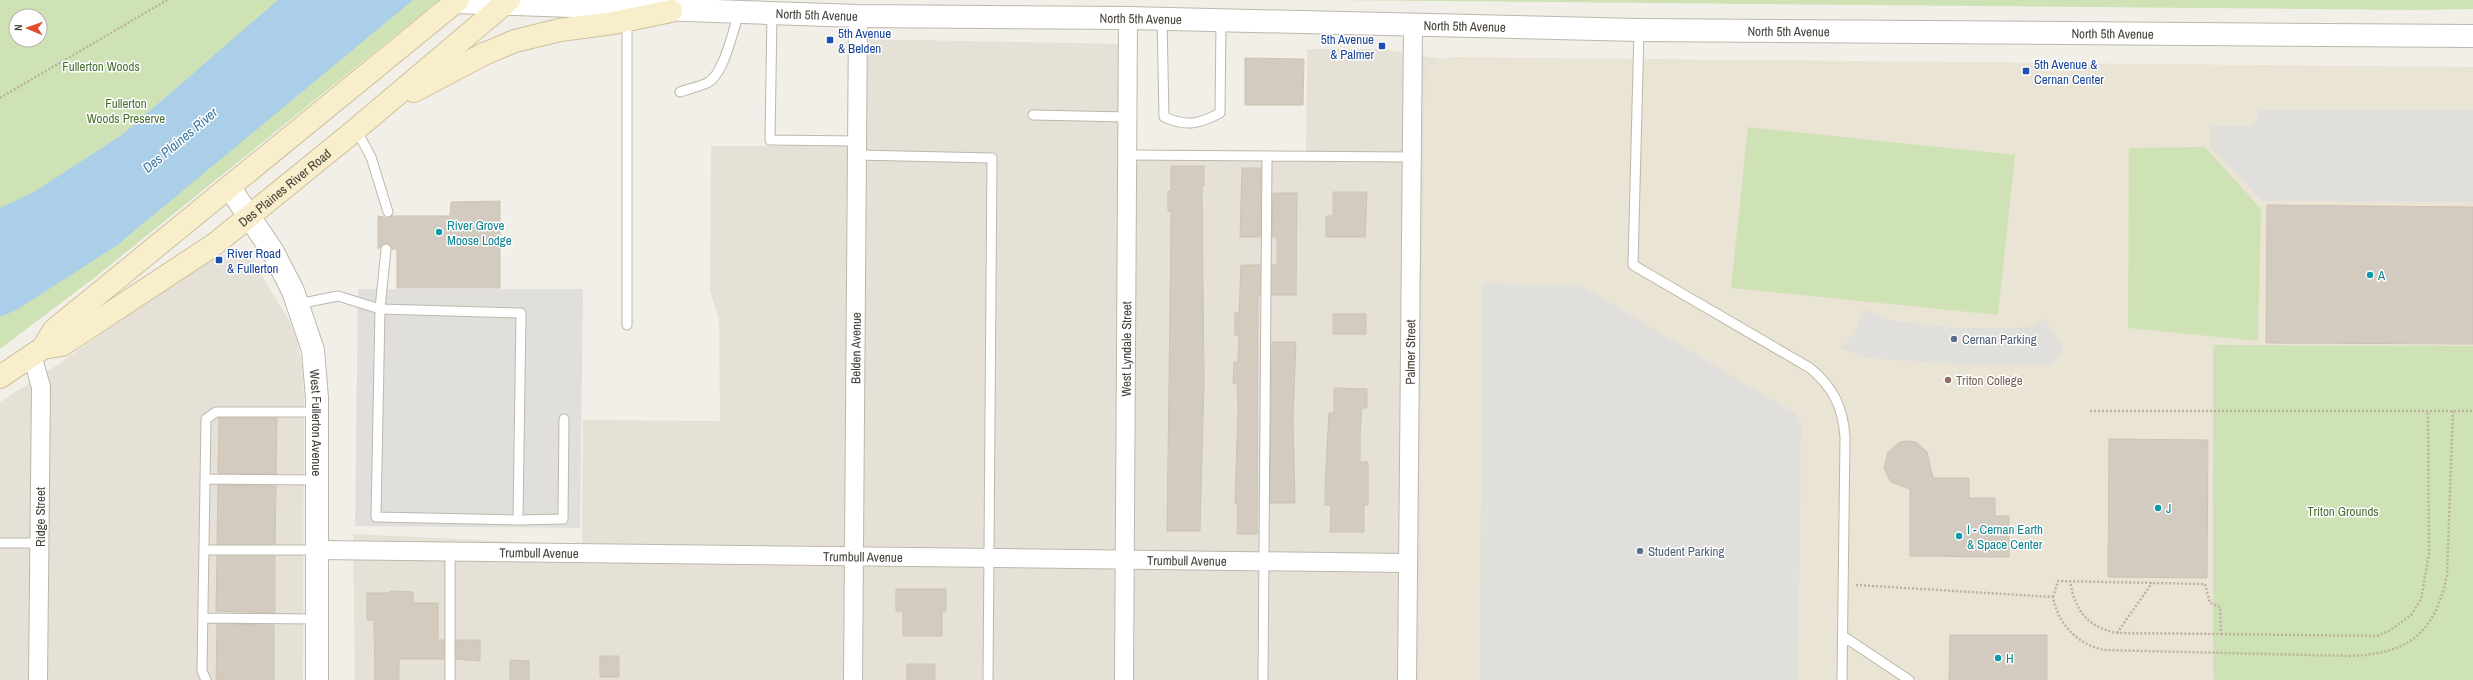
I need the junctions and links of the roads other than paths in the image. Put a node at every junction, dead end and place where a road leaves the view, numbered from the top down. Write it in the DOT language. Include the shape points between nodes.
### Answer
graph roads {
  1 [pos="457,1"];
  2 [pos="507,2"];
  3 [pos="671,11"];
  4 [pos="628,13"];
  5 [pos="739,13"];
  6 [pos="772,14"];
  7 [pos="858,16"];
  8 [pos="1128,18"];
  9 [pos="1162,18"];
  10 [pos="1221,20"];
  11 [pos="1413,25"];
  12 [pos="1639,30"];
  13 [pos="2473,36"];
  14 [pos="680,92"];
  15 [pos="381,108"];
  16 [pos="1033,115"];
  17 [pos="1127,117"];
  18 [pos="356,130"];
  19 [pos="857,148"];
  20 [pos="1127,155"];
  21 [pos="1267,157"];
  22 [pos="1412,157"];
  23 [pos="230,188"];
  24 [pos="388,212"];
  25 [pos="249,218"];
  26 [pos="386,249"];
  27 [pos="298,304"];
  28 [pos="380,309"];
  29 [pos="627,325"];
  30 [pos="38,351"];
  31 [pos="0,377"];
  32 [pos="317,412"];
  33 [pos="564,419"];
  34 [pos="204,479"];
  35 [pos="317,480"];
  36 [pos="518,520"];
  37 [pos="0,543"];
  38 [pos="40,543"];
  39 [pos="204,550"];
  40 [pos="318,550"];
  41 [pos="450,552"];
  42 [pos="854,556"];
  43 [pos="989,558"];
  44 [pos="1125,559"];
  45 [pos="1264,561"];
  46 [pos="1408,562"];
  47 [pos="203,618"];
  48 [pos="318,619"];
  49 [pos="1843,636"];
  50 [pos="38,680"];
  51 [pos="206,680"];
  52 [pos="317,680"];
  53 [pos="450,680"];
  54 [pos="853,680"];
  55 [pos="988,680"];
  56 [pos="1124,680"];
  57 [pos="1263,680"];
  58 [pos="1407,680"];
  59 [pos="1842,680"];
  60 [pos="1909,680"];
  1 -- 2 [label="street"];
  1 -- 23 [label="main road, Des Plaines River Road"];
  2 -- 4 [label="street"];
  2 -- 15 [label="main road, Des Plaines River Road"];
  3 -- 4 [label="main road"];
  3 -- 5 [label="street, North 5th Avenue"];
  4 -- 15 [label="main road" via="515,41 484,54"];
  4 -- 29 [label="lane"];
  5 -- 6 [label="street, North 5th Avenue"];
  5 -- 14 [label="lane" via="720,67 713,78 708,83"];
  6 -- 7 [label="street, North 5th Avenue"];
  6 -- 19 [label="lane" via="770,140"];
  7 -- 8 [label="street, North 5th Avenue"];
  7 -- 19 [label="street, Belden Avenue"];
  8 -- 9 [label="street, North 5th Avenue"];
  8 -- 17 [label="street, West Lyndale Street"];
  9 -- 10 [label="street, North 5th Avenue"];
  9 -- 10 [label="lane" via="1164,117 1180,124 1202,122 1220,113"];
  10 -- 11 [label="street, North 5th Avenue"];
  11 -- 12 [label="street, North 5th Avenue"];
  11 -- 22 [label="street, Palmer Street"];
  12 -- 13 [label="street, North 5th Avenue"];
  12 -- 49 [label="lane" via="1632,265 1810,368 1832,390 1844,419 1845,437"];
  15 -- 18 [label="main road, Des Plaines River Road"];
  16 -- 17 [label="lane"];
  17 -- 20 [label="street, West Lyndale Street"];
  18 -- 24 [label="lane" via="371,157"];
  18 -- 25 [label="main road, Des Plaines River Road"];
  19 -- 42 [label="street, Belden Avenue"];
  19 -- 43 [label="lane" via="992,158"];
  20 -- 21 [label="lane"];
  20 -- 44 [label="street, West Lyndale Street"];
  21 -- 22 [label="lane"];
  21 -- 45 [label="lane"];
  22 -- 46 [label="street, Palmer Street"];
  23 -- 25 [label="street, West Fullerton Avenue"];
  23 -- 30 [label="main road, Des Plaines River Road" via="54,330"];
  25 -- 27 [label="street, West Fullerton Avenue" via="273,252"];
  25 -- 30 [label="main road, Des Plaines River Road" via="215,244 62,345"];
  26 -- 28 [label="lane"];
  27 -- 28 [label="lane" via="338,296"];
  27 -- 32 [label="street, West Fullerton Avenue" via="313,350"];
  28 -- 36 [label="lane" via="521,313"];
  28 -- 36 [label="lane" via="376,517"];
  30 -- 31 [label="main road, Des Plaines River Road"];
  30 -- 38 [label="street, Ridge Street" via="41,387"];
  32 -- 34 [label="lane" via="210,414 205,426"];
  32 -- 35 [label="street, West Fullerton Avenue"];
  33 -- 36 [label="lane" via="563,519"];
  34 -- 35 [label="lane"];
  34 -- 39 [label="lane"];
  35 -- 40 [label="street, West Fullerton Avenue"];
  37 -- 38 [label="lane"];
  38 -- 50 [label="street, Ridge Street"];
  39 -- 40 [label="lane"];
  39 -- 47 [label="lane"];
  40 -- 41 [label="street, Trumbull Avenue"];
  40 -- 48 [label="street, West Fullerton Avenue"];
  41 -- 42 [label="street, Trumbull Avenue"];
  41 -- 53 [label="lane"];
  42 -- 43 [label="street, Trumbull Avenue"];
  42 -- 54 [label="street, Belden Avenue"];
  43 -- 44 [label="street, Trumbull Avenue"];
  43 -- 55 [label="lane"];
  44 -- 45 [label="street, Trumbull Avenue"];
  44 -- 56 [label="street, West Lyndale Street"];
  45 -- 46 [label="street, Trumbull Avenue"];
  45 -- 57 [label="lane"];
  46 -- 58 [label="street, Palmer Street"];
  47 -- 48 [label="lane"];
  47 -- 51 [label="lane" via="202,671"];
  48 -- 52 [label="street, West Fullerton Avenue"];
  49 -- 59 [label="lane"];
  49 -- 60 [label="lane"];
}
